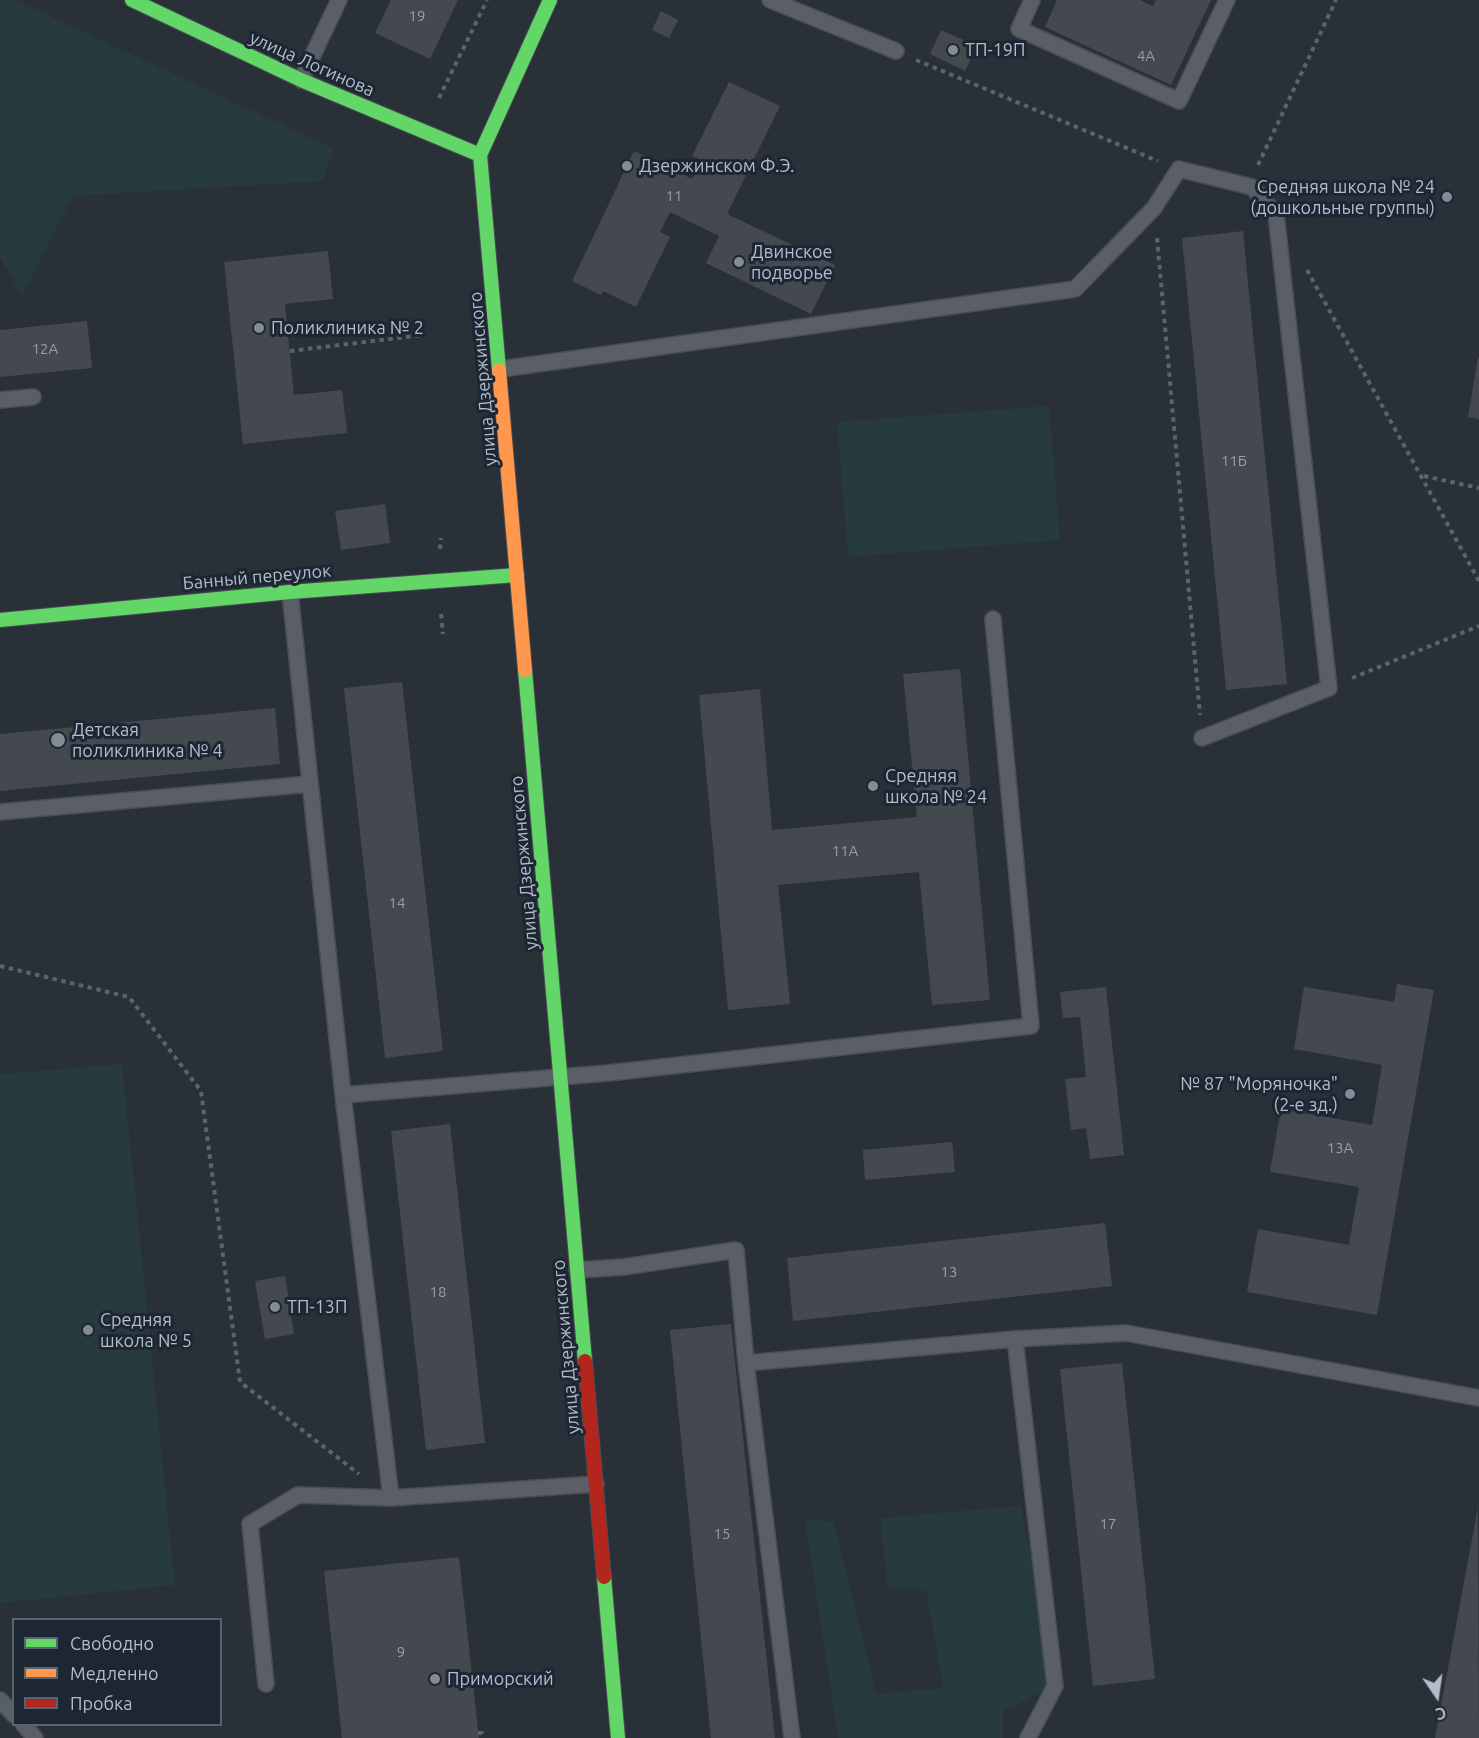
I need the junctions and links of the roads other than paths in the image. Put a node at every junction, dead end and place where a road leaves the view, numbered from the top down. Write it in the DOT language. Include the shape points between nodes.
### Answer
graph roads {
  1 [pos="132,0"];
  2 [pos="339,0"];
  3 [pos="550,0"];
  4 [pos="770,0"];
  5 [pos="1032,0"];
  6 [pos="1227,0"];
  7 [pos="896,51"];
  8 [pos="301,80"];
  9 [pos="480,155"];
  10 [pos="501,369"];
  11 [pos="33,397"];
  12 [pos="0,400"];
  13 [pos="517,575"];
  14 [pos="290,591"];
  15 [pos="0,620"];
  16 [pos="993,620"];
  17 [pos="1202,738"];
  18 [pos="310,783"];
  19 [pos="0,812"];
  20 [pos="561,1077"];
  21 [pos="342,1095"];
  22 [pos="577,1270"];
  23 [pos="1015,1339"];
  24 [pos="746,1363"];
  25 [pos="1479,1398"];
  26 [pos="596,1484"];
  27 [pos="391,1498"];
  28 [pos="266,1684"];
  29 [pos="0,1700"];
  30 [pos="12,1712"];
  31 [pos="24,1726"];
  32 [pos="35,1738"];
  33 [pos="618,1738"];
  34 [pos="792,1738"];
  35 [pos="1028,1738"];
  1 -- 8 [label="street, улица Логинова"];
  2 -- 8 [label="lane"];
  3 -- 9 [label="street, улица Дзержинского"];
  4 -- 7 [label="lane"];
  5 -- 6 [label="lane" via="1019,29 1179,101"];
  8 -- 9 [label="street, улица Логинова"];
  9 -- 10 [label="street, улица Дзержинского"];
  10 -- 13 [label="street, улица Дзержинского"];
  10 -- 17 [label="lane" via="1075,289 1154,208 1179,169 1252,187 1276,214 1329,688"];
  11 -- 12 [label="lane"];
  13 -- 14 [label="street, Банный переулок"];
  13 -- 20 [label="street, улица Дзержинского"];
  14 -- 15 [label="street, Банный переулок"];
  14 -- 18 [label="lane"];
  16 -- 20 [label="lane" via="1031,1026"];
  18 -- 19 [label="lane"];
  18 -- 21 [label="lane"];
  20 -- 21 [label="lane"];
  20 -- 22 [label="street, улица Дзержинского"];
  21 -- 27 [label="lane"];
  22 -- 24 [label="lane" via="736,1250"];
  22 -- 26 [label="street, улица Дзержинского"];
  23 -- 24 [label="lane"];
  23 -- 25 [label="lane" via="1126,1333"];
  23 -- 35 [label="lane" via="1055,1686"];
  24 -- 34 [label="lane"];
  26 -- 27 [label="lane"];
  26 -- 33 [label="street, улица Дзержинского"];
  27 -- 28 [label="lane" via="298,1495 250,1524"];
  29 -- 30 [label="lane"];
  31 -- 32 [label="lane"];
}
